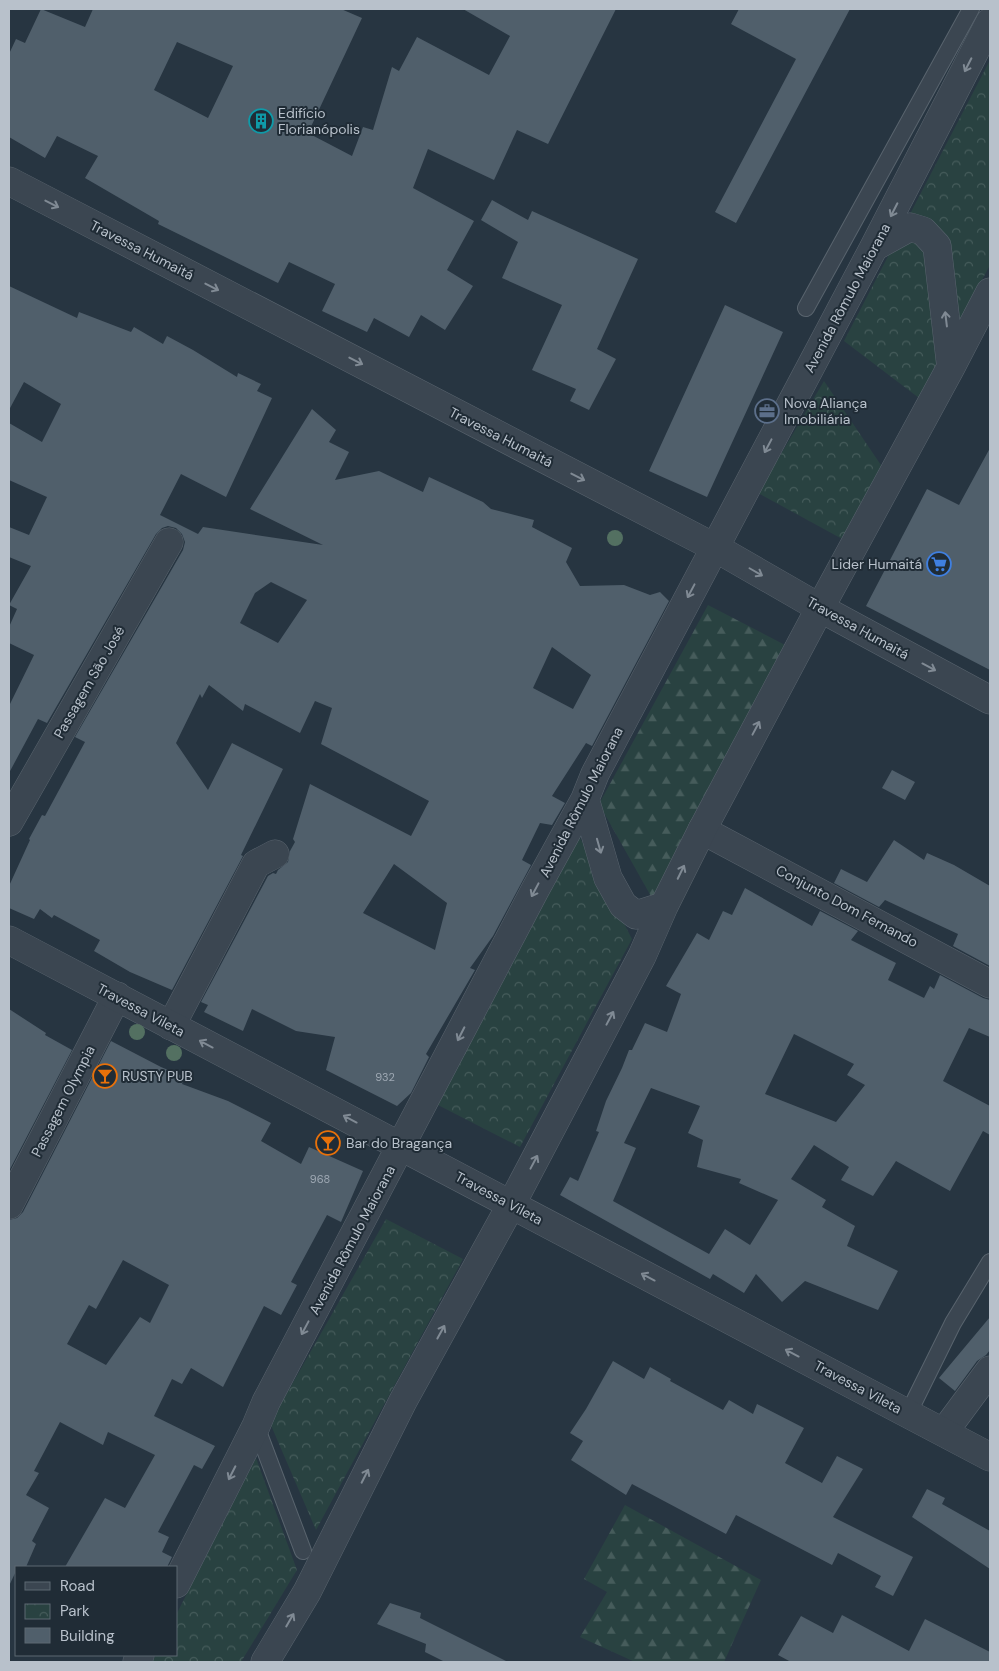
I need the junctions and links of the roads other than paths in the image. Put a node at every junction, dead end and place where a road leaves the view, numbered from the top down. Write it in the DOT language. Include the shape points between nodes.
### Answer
graph roads {
  1 [pos="971,9"];
  2 [pos="990,22"];
  3 [pos="9,181"];
  4 [pos="874,247"];
  5 [pos="990,292"];
  6 [pos="806,308"];
  7 [pos="951,367"];
  8 [pos="169,542"];
  9 [pos="714,548"];
  10 [pos="820,608"];
  11 [pos="990,700"];
  12 [pos="585,799"];
  13 [pos="9,822"];
  14 [pos="702,830"];
  15 [pos="275,854"];
  16 [pos="664,906"];
  17 [pos="9,940"];
  18 [pos="990,984"];
  19 [pos="117,996"];
  20 [pos="171,1026"];
  21 [pos="401,1146"];
  22 [pos="9,1205"];
  23 [pos="511,1205"];
  24 [pos="990,1262"];
  25 [pos="990,1370"];
  26 [pos="908,1414"];
  27 [pos="256,1426"];
  28 [pos="944,1432"];
  29 [pos="990,1457"];
  30 [pos="303,1552"];
  31 [pos="178,1580"];
  32 [pos="265,1662"];
  1 -- 6 [label="lane"];
  2 -- 4 [label="street, Avenida Rômulo Maiorana, one-way"];
  3 -- 9 [label="street, Travessa Humaitá, one-way"];
  7 -- 4 [label="street, one-way" via="937,246 923,231 910,227"];
  4 -- 9 [label="street, Avenida Rômulo Maiorana, one-way"];
  5 -- 7 [label="street"];
  7 -- 10 [label="street"];
  8 -- 13 [label="street, Passagem São José"];
  9 -- 10 [label="street, Travessa Humaitá, one-way"];
  9 -- 12 [label="street, Avenida Rômulo Maiorana, one-way" via="595,774"];
  10 -- 11 [label="street, Travessa Humaitá, one-way"];
  14 -- 10 [label="street, one-way"];
  12 -- 16 [label="street, one-way" via="608,878 623,904 636,915"];
  12 -- 21 [label="street, Avenida Rômulo Maiorana, one-way"];
  16 -- 14 [label="street, one-way"];
  14 -- 18 [label="street, Conjunto Dom Fernando"];
  15 -- 20 [label="street" via="256,864"];
  23 -- 16 [label="street, one-way" via="642,956"];
  17 -- 19 [label="street, Travessa Vileta"];
  19 -- 20 [label="street, Travessa Vileta"];
  19 -- 22 [label="street, Passagem Olympia"];
  21 -- 20 [label="street, Travessa Vileta, one-way"];
  21 -- 23 [label="street, Travessa Vileta"];
  21 -- 27 [label="street, Avenida Rômulo Maiorana, one-way"];
  26 -- 23 [label="street, Travessa Vileta, one-way"];
  32 -- 23 [label="street, one-way" via="307,1592 403,1401"];
  24 -- 26 [label="lane" via="954,1323"];
  25 -- 28 [label="street"];
  26 -- 28 [label="street, Travessa Vileta"];
  27 -- 30 [label="lane"];
  27 -- 31 [label="street, Avenida Rômulo Maiorana, one-way"];
  28 -- 29 [label="street, Travessa Vileta"];
}
